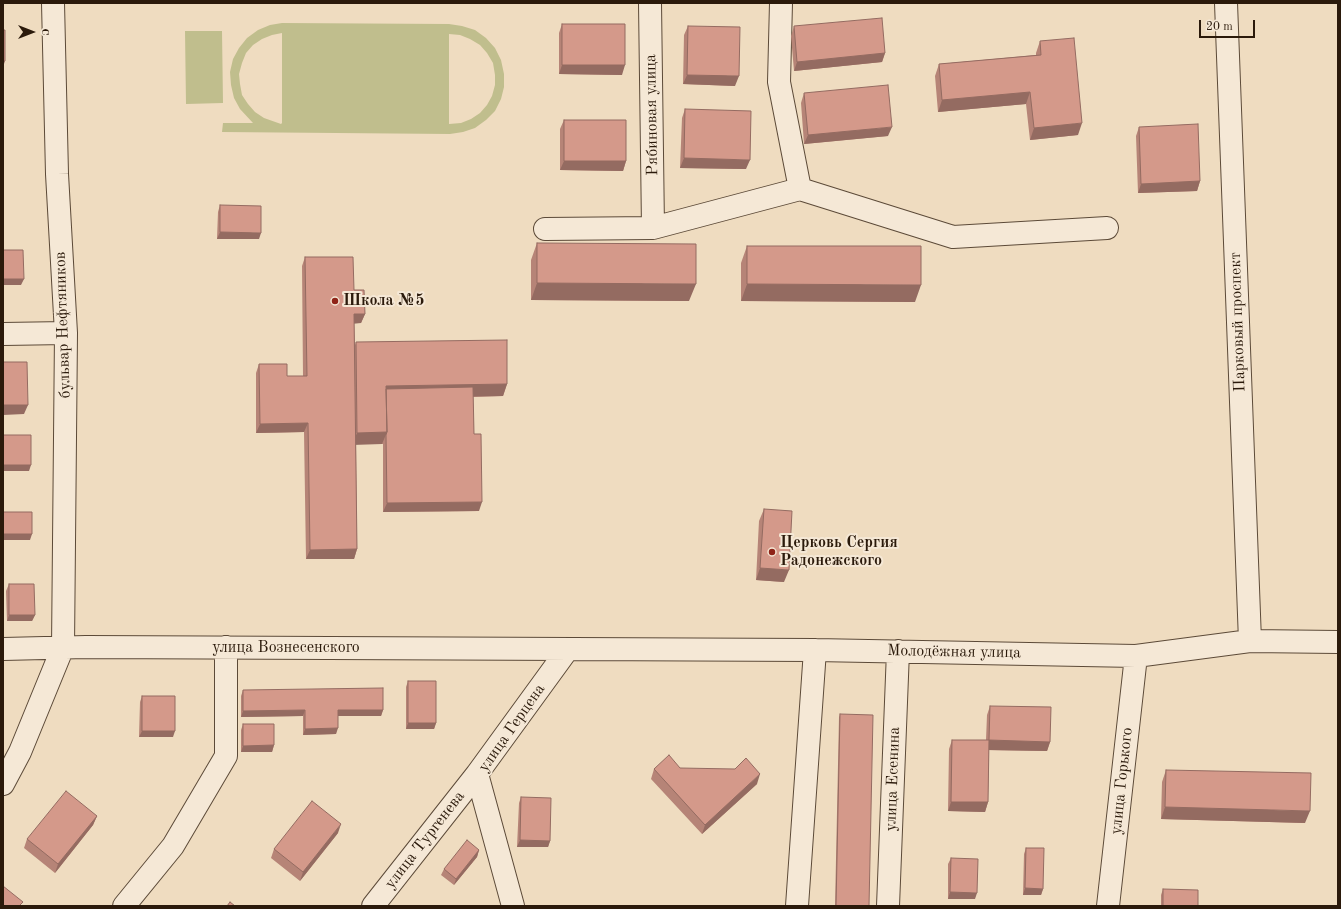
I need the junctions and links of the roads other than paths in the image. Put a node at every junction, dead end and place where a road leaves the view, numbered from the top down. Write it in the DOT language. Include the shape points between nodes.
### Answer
graph roads {
  1 [pos="53,3"];
  2 [pos="650,3"];
  3 [pos="781,3"];
  4 [pos="1226,3"];
  5 [pos="800,189"];
  6 [pos="654,228"];
  7 [pos="1107,228"];
  8 [pos="545,229"];
  9 [pos="66,333"];
  10 [pos="3,334"];
  11 [pos="1250,641"];
  12 [pos="1338,642"];
  13 [pos="63,647"];
  14 [pos="226,647"];
  15 [pos="3,649"];
  16 [pos="568,649"];
  17 [pos="815,650"];
  18 [pos="898,651"];
  19 [pos="1136,656"];
  20 [pos="477,774"];
  21 [pos="3,784"];
  22 [pos="124,906"];
  23 [pos="373,906"];
  24 [pos="513,906"];
  25 [pos="797,906"];
  26 [pos="888,906"];
  27 [pos="1108,906"];
  1 -- 9 [label="street, бульвар Нефтяников" via="57,174"];
  2 -- 6 [label="street, Рябиновая улица"];
  3 -- 5 [label="street" via="779,82"];
  4 -- 11 [label="street, Парковый проспект"];
  5 -- 6 [label="street"];
  5 -- 7 [label="street" via="953,237"];
  6 -- 8 [label="street"];
  9 -- 10 [label="street"];
  9 -- 13 [label="street, бульвар Нефтяников"];
  11 -- 12 [label="street, Молодёжная улица"];
  11 -- 19 [label="street, Молодёжная улица"];
  13 -- 14 [label="street, улица Вознесенского"];
  13 -- 15 [label="street, улица Вознесенского"];
  13 -- 21 [label="street" via="20,752"];
  14 -- 16 [label="street, улица Вознесенского"];
  14 -- 22 [label="street" via="226,756 173,846"];
  16 -- 17 [label="street, Молодёжная улица"];
  16 -- 20 [label="street, улица Герцена"];
  17 -- 18 [label="street, Молодёжная улица"];
  17 -- 25 [label="street"];
  18 -- 19 [label="street, Молодёжная улица"];
  18 -- 26 [label="street, улица Есенина"];
  19 -- 27 [label="street, улица Горького"];
  20 -- 23 [label="street, улица Тургенева"];
  20 -- 24 [label="street, улица Герцена"];
}
